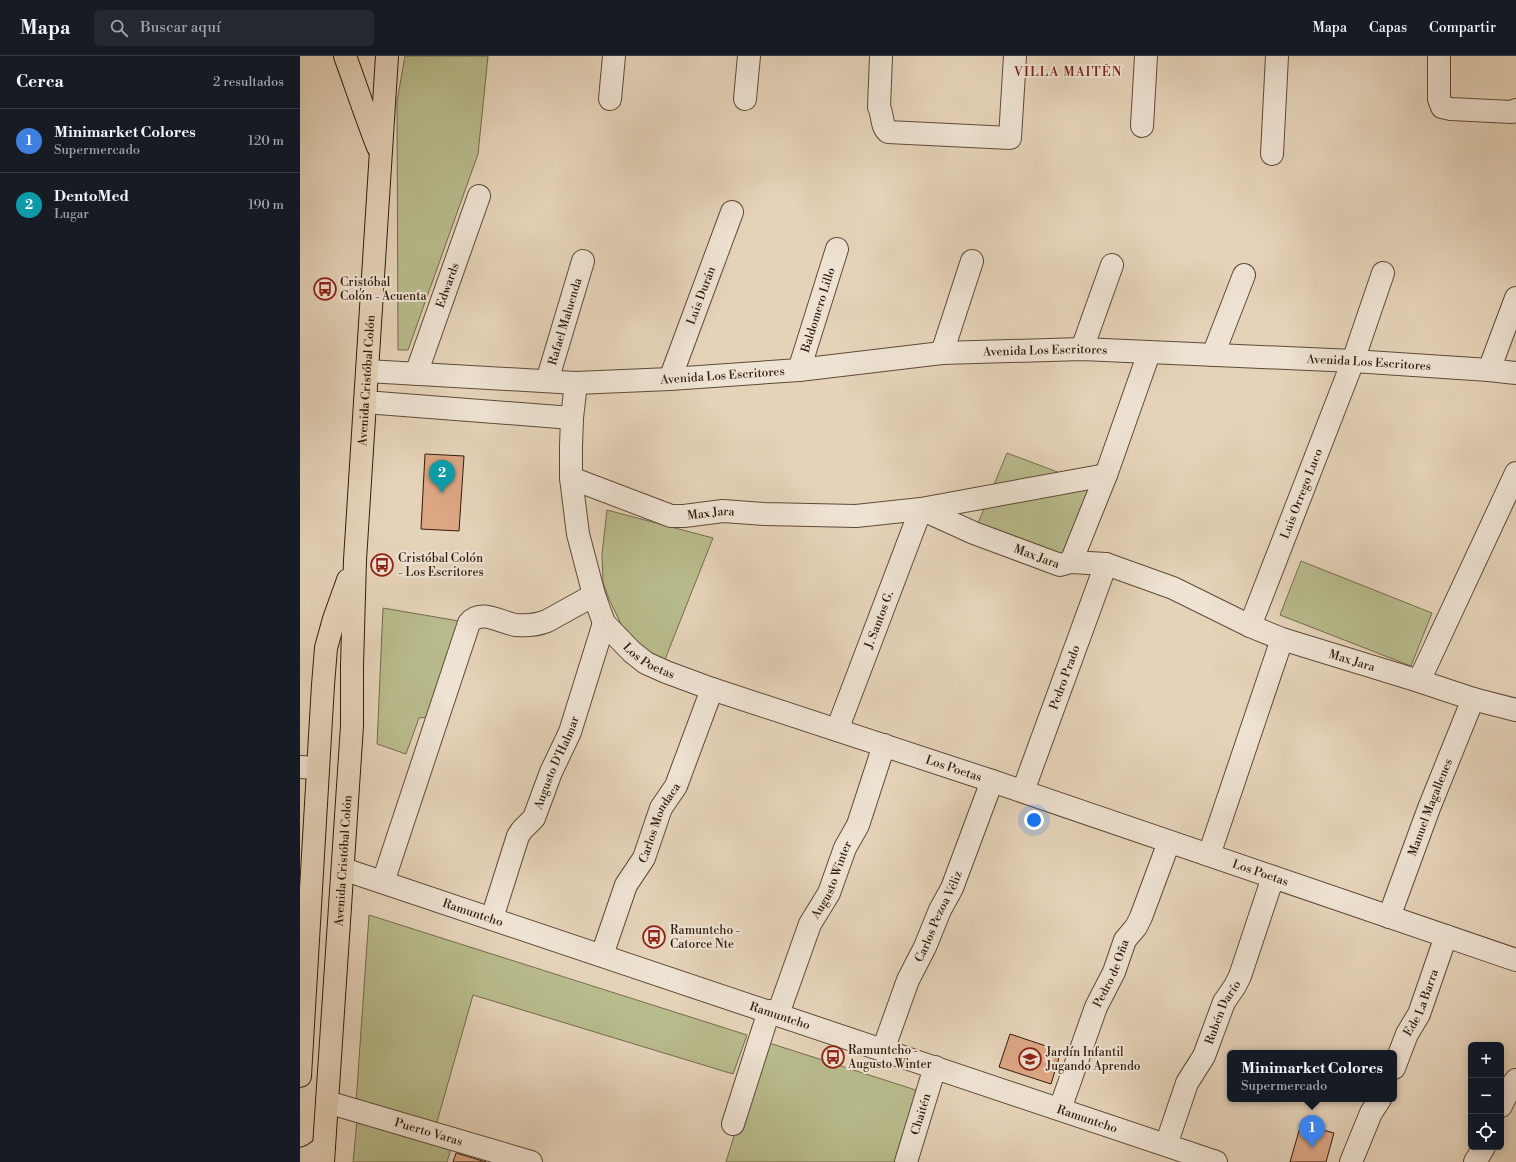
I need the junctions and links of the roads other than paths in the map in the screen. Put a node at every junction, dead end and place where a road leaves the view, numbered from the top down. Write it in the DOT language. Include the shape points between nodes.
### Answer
graph roads {
  1 [pos="345,56"];
  2 [pos="387,56"];
  3 [pos="614,56"];
  4 [pos="749,56"];
  5 [pos="881,56"];
  6 [pos="1015,56"];
  7 [pos="1146,56"];
  8 [pos="1277,56"];
  9 [pos="1439,56"];
  10 [pos="610,99"];
  11 [pos="745,99"];
  12 [pos="1516,110"];
  13 [pos="1142,126"];
  14 [pos="380,152"];
  15 [pos="1272,154"];
  16 [pos="479,196"];
  17 [pos="732,212"];
  18 [pos="837,249"];
  19 [pos="583,261"];
  20 [pos="972,261"];
  21 [pos="1112,265"];
  22 [pos="1383,273"];
  23 [pos="1244,275"];
  24 [pos="1516,298"];
  25 [pos="1082,349"];
  26 [pos="942,353"];
  27 [pos="1149,353"];
  28 [pos="1213,355"];
  29 [pos="1353,361"];
  30 [pos="799,370"];
  31 [pos="1489,370"];
  32 [pos="367,371"];
  33 [pos="1516,373"];
  34 [pos="416,374"];
  35 [pos="670,379"];
  36 [pos="547,381"];
  37 [pos="576,383"];
  38 [pos="365,402"];
  39 [pos="572,418"];
  40 [pos="1516,473"];
  41 [pos="1106,475"];
  42 [pos="571,478"];
  43 [pos="921,508"];
  44 [pos="355,560"];
  45 [pos="1071,562"];
  46 [pos="1106,564"];
  47 [pos="594,596"];
  48 [pos="604,623"];
  49 [pos="1250,626"];
  50 [pos="1282,639"];
  51 [pos="1419,681"];
  52 [pos="712,689"];
  53 [pos="1473,699"];
  54 [pos="1516,710"];
  55 [pos="837,730"];
  56 [pos="884,745"];
  57 [pos="309,768"];
  58 [pos="992,781"];
  59 [pos="1023,792"];
  60 [pos="347,816"];
  61 [pos="314,833"];
  62 [pos="1168,842"];
  63 [pos="1209,855"];
  64 [pos="343,869"];
  65 [pos="1273,878"];
  66 [pos="383,882"];
  67 [pos="309,912"];
  68 [pos="1389,917"];
  69 [pos="492,918"];
  70 [pos="1446,936"];
  71 [pos="602,955"];
  72 [pos="1516,960"];
  73 [pos="773,1013"];
  74 [pos="883,1050"];
  75 [pos="1397,1060"];
  76 [pos="935,1067"];
  77 [pos="300,1076"];
  78 [pos="1516,1080"];
  79 [pos="1504,1100"];
  80 [pos="327,1102"];
  81 [pos="1378,1102"];
  82 [pos="1060,1109"];
  83 [pos="733,1124"];
  84 [pos="1166,1145"];
  85 [pos="1482,1150"];
  86 [pos="324,1154"];
  87 [pos="300,1159"];
  88 [pos="531,1162"];
  89 [pos="906,1162"];
  90 [pos="1216,1162"];
  91 [pos="1351,1162"];
  92 [pos="1475,1162"];
  1 -- 14 [label="main road, Avenida Cristóbal Colón"];
  2 -- 14 [label="main road, Avenida Cristóbal Colón"];
  3 -- 10 [label="street"];
  4 -- 11 [label="street"];
  5 -- 6 [label="street" via="879,107 883,126 888,132 1010,138"];
  7 -- 13 [label="street"];
  8 -- 15 [label="street"];
  9 -- 12 [label="street" via="1439,99 1442,107 1512,112"];
  14 -- 32 [label="main road, Avenida Cristóbal Colón"];
  16 -- 34 [label="street, Edwards"];
  17 -- 35 [label="street, Luis Durán"];
  18 -- 30 [label="street, Baldomero Lillo"];
  19 -- 36 [label="street, Rafael Maluenda"];
  20 -- 26 [label="street"];
  21 -- 25 [label="street"];
  22 -- 29 [label="street, Luis Orrego Luco"];
  23 -- 28 [label="street"];
  24 -- 31 [label="street"];
  25 -- 26 [label="street, Avenida Los Escritores"];
  25 -- 27 [label="street, Avenida Los Escritores"];
  26 -- 30 [label="street, Avenida Los Escritores"];
  27 -- 28 [label="street, Avenida Los Escritores"];
  27 -- 41 [label="street"];
  28 -- 29 [label="street, Avenida Los Escritores"];
  29 -- 31 [label="street, Avenida Los Escritores"];
  29 -- 49 [label="street, Luis Orrego Luco"];
  30 -- 35 [label="street, Avenida Los Escritores"];
  31 -- 33 [label="street, Avenida Los Escritores"];
  32 -- 34 [label="street, Avenida Los Escritores"];
  32 -- 38 [label="main road, Avenida Cristóbal Colón"];
  34 -- 36 [label="street, Avenida Los Escritores"];
  35 -- 37 [label="street, Avenida Los Escritores"];
  36 -- 37 [label="street, Avenida Los Escritores"];
  37 -- 39 [label="street"];
  38 -- 39 [label="street"];
  38 -- 44 [label="main road, Avenida Cristóbal Colón"];
  39 -- 42 [label="street, Los Poetas"];
  40 -- 51 [label="street"];
  41 -- 43 [label="street"];
  41 -- 45 [label="street"];
  42 -- 43 [label="street, Max Jara" via="671,516 723,511 856,516"];
  42 -- 47 [label="street, Los Poetas" via="578,534"];
  43 -- 45 [label="street, Max Jara" via="974,533 1060,565"];
  43 -- 55 [label="street, J. Santos G."];
  44 -- 57 [label="main road, Avenida Cristóbal Colón" via="326,648"];
  44 -- 60 [label="main road, Avenida Cristóbal Colón" via="352,726"];
  45 -- 46 [label="street, Max Jara"];
  46 -- 49 [label="street, Max Jara" via="1173,588"];
  46 -- 59 [label="street, Pedro Prado"];
  47 -- 48 [label="street, Los Poetas"];
  47 -- 66 [label="street" via="547,621 530,626 514,625 480,616 469,622"];
  48 -- 52 [label="street, Los Poetas" via="646,663"];
  48 -- 69 [label="street, Augusto D'Halmar" via="570,732 550,772 534,818 518,836"];
  49 -- 50 [label="street, Max Jara"];
  50 -- 51 [label="street, Max Jara"];
  50 -- 63 [label="street"];
  51 -- 53 [label="street, Max Jara"];
  52 -- 55 [label="street, Los Poetas"];
  52 -- 71 [label="street, Carlos Mondaca" via="676,786 661,808 644,858 626,885"];
  53 -- 54 [label="street, Max Jara"];
  53 -- 68 [label="street, Manuel Magallenes"];
  55 -- 56 [label="street, Los Poetas"];
  56 -- 58 [label="street, Los Poetas"];
  56 -- 73 [label="street, Augusto Winter" via="858,825 845,848 829,893 810,924"];
  57 -- 60 [label="main road" via="327,776 334,784"];
  57 -- 61 [label="main road, Avenida Cristóbal Colón"];
  58 -- 59 [label="street, Los Poetas"];
  58 -- 74 [label="street, Carlos Pezoa Véliz" via="952,888 903,991"];
  59 -- 62 [label="street, Los Poetas"];
  60 -- 64 [label="main road, Avenida Cristóbal Colón"];
  61 -- 64 [label="main road" via="327,855"];
  61 -- 67 [label="main road, Avenida Cristóbal Colón"];
  62 -- 63 [label="street, Los Poetas"];
  62 -- 82 [label="street, Pedro de Oña" via="1141,917 1125,940 1114,972 1096,1007"];
  63 -- 65 [label="street, Los Poetas"];
  64 -- 66 [label="street, Ramuntcho"];
  64 -- 67 [label="main road" via="322,889"];
  64 -- 80 [label="main road, Avenida Cristóbal Colón"];
  65 -- 68 [label="street, Los Poetas"];
  65 -- 84 [label="street, Rubén Darío" via="1240,976 1224,1002 1204,1056 1188,1083"];
  66 -- 69 [label="street, Ramuntcho"];
  67 -- 77 [label="main road, Avenida Cristóbal Colón"];
  68 -- 70 [label="street, Los Poetas"];
  69 -- 71 [label="street, Ramuntcho"];
  70 -- 72 [label="street, Los Poetas"];
  70 -- 75 [label="street, Ede La Barra" via="1419,1014 1407,1034"];
  71 -- 73 [label="street, Ramuntcho"];
  73 -- 74 [label="street, Ramuntcho"];
  73 -- 83 [label="street, Augusto Winter"];
  74 -- 76 [label="street, Ramuntcho"];
  76 -- 82 [label="street, Ramuntcho"];
  76 -- 89 [label="street, Chaitén"];
  78 -- 79 [label="street"];
  80 -- 86 [label="main road, Avenida Cristóbal Colón"];
  80 -- 88 [label="street, Puerto Varas"];
  81 -- 91 [label="street"];
  82 -- 84 [label="street, Ramuntcho"];
  84 -- 90 [label="street, Ramuntcho"];
  85 -- 92 [label="street"];
  86 -- 87 [label="main road" via="318,1152"];
}
